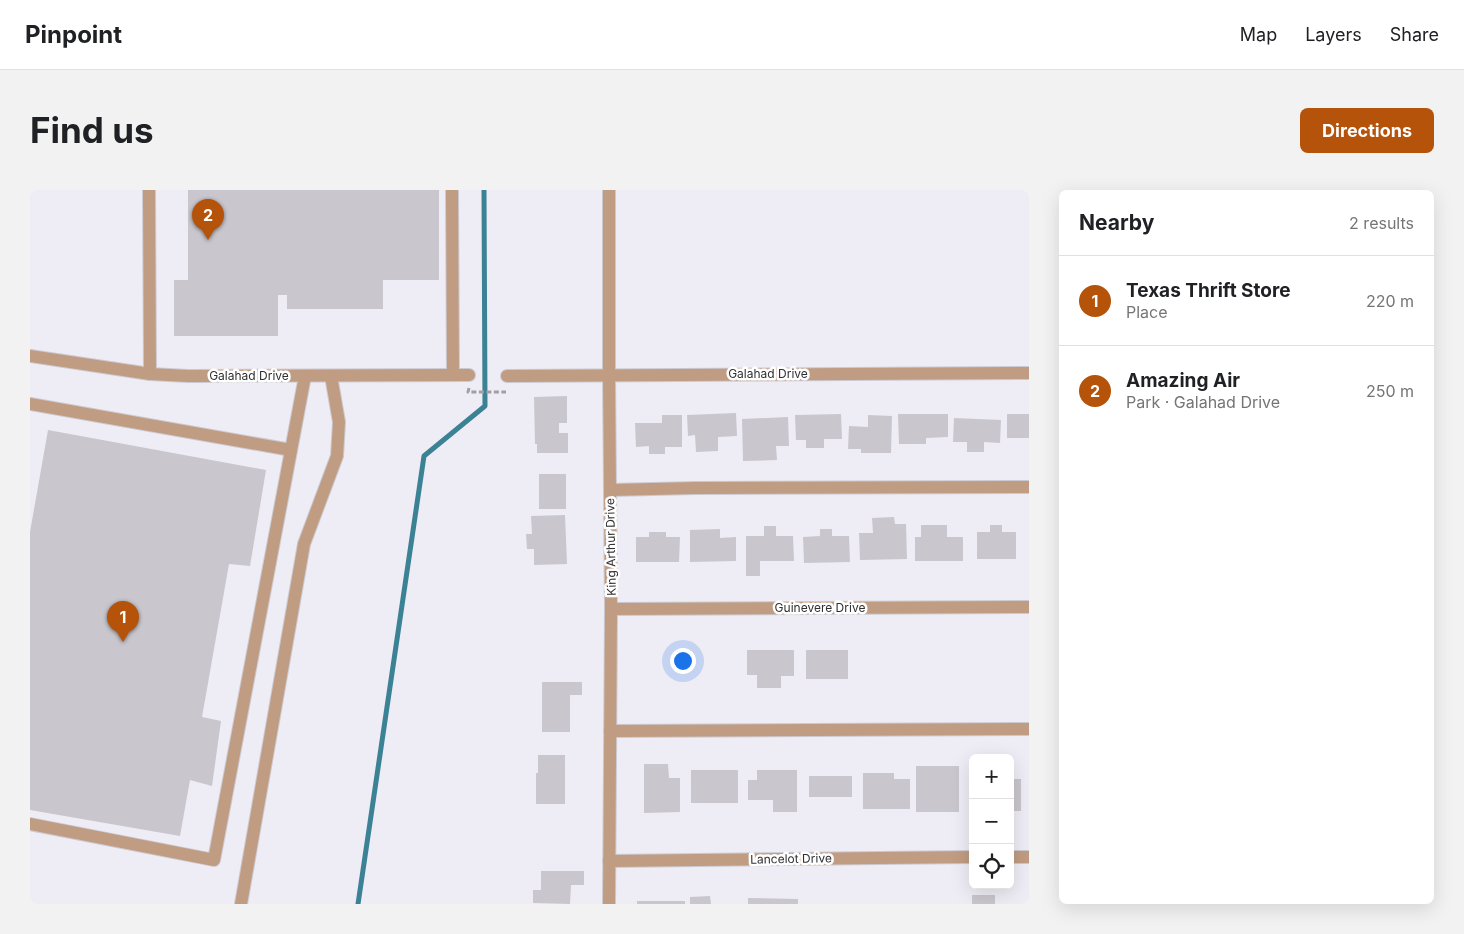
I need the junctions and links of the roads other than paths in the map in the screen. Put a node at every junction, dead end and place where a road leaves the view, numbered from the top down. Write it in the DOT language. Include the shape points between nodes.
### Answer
graph roads {
  1 [pos="149,190"];
  2 [pos="452,190"];
  3 [pos="609,190"];
  4 [pos="31,360"];
  5 [pos="1029,373"];
  6 [pos="150,374"];
  7 [pos="453,375"];
  8 [pos="469,375"];
  9 [pos="609,375"];
  10 [pos="305,376"];
  11 [pos="331,376"];
  12 [pos="507,376"];
  13 [pos="30,404"];
  14 [pos="291,450"];
  15 [pos="1029,487"];
  16 [pos="610,490"];
  17 [pos="1029,607"];
  18 [pos="611,609"];
  19 [pos="1029,729"];
  20 [pos="610,731"];
  21 [pos="30,824"];
  22 [pos="969,857"];
  23 [pos="1014,857"];
  24 [pos="1029,857"];
  25 [pos="609,860"];
  26 [pos="241,904"];
  27 [pos="609,904"];
  1 -- 6 [label="street"];
  2 -- 7 [label="street"];
  3 -- 9 [label="street, King Arthur Drive"];
  4 -- 6 [label="street, Galahad Drive"];
  5 -- 9 [label="street, Galahad Drive"];
  6 -- 10 [label="street, Galahad Drive"];
  7 -- 8 [label="street, Galahad Drive"];
  7 -- 11 [label="street, Galahad Drive"];
  9 -- 12 [label="street, Galahad Drive"];
  9 -- 16 [label="street, King Arthur Drive"];
  10 -- 11 [label="street, Galahad Drive"];
  10 -- 14 [label="street"];
  11 -- 26 [label="street" via="339,422 337,456 304,544"];
  13 -- 14 [label="street"];
  14 -- 21 [label="street" via="214,860"];
  15 -- 16 [label="street"];
  16 -- 18 [label="street, King Arthur Drive"];
  17 -- 18 [label="street, Guinevere Drive"];
  18 -- 20 [label="street, King Arthur Drive"];
  19 -- 20 [label="street"];
  20 -- 25 [label="street, King Arthur Drive"];
  22 -- 25 [label="street, Lancelot Drive"];
  23 -- 24 [label="street"];
  25 -- 27 [label="street, King Arthur Drive"];
}
